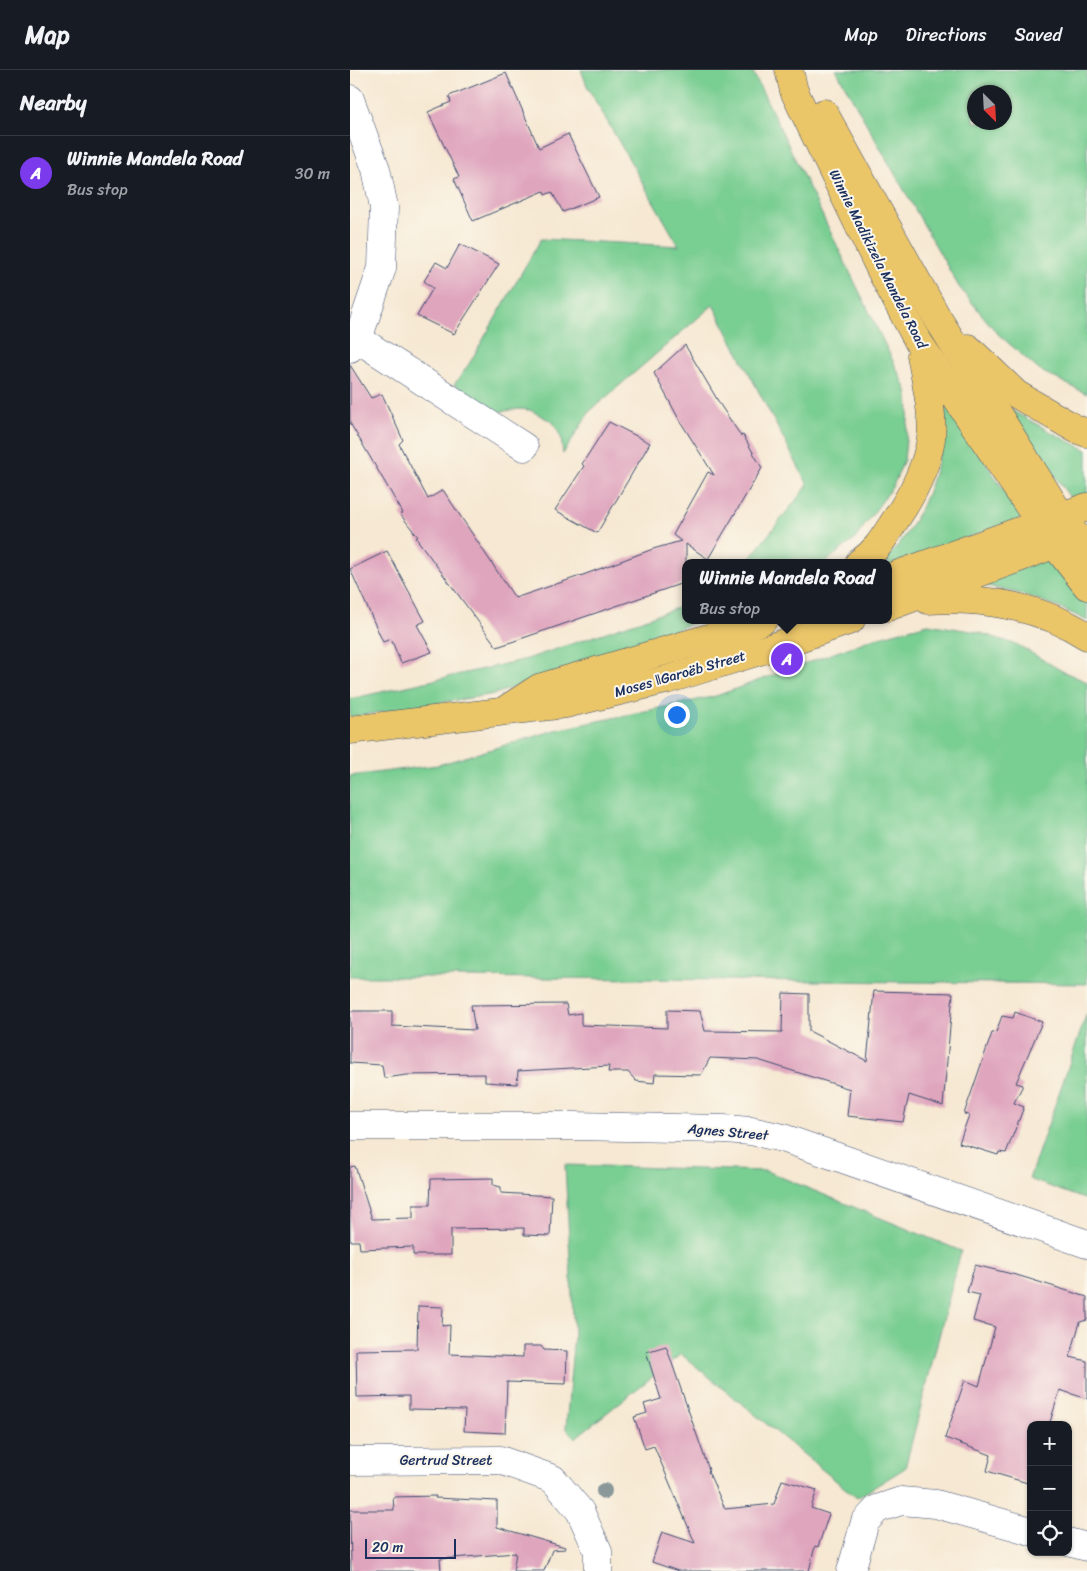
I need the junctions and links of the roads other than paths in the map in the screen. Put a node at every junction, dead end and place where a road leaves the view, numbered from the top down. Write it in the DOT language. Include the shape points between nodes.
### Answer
graph roads {
  1 [pos="788,70"];
  2 [pos="798,70"];
  3 [pos="350,99"];
  4 [pos="938,319"];
  5 [pos="354,343"];
  6 [pos="919,344"];
  7 [pos="1087,433"];
  8 [pos="524,447"];
  9 [pos="1087,507"];
  10 [pos="1068,534"];
  11 [pos="865,559"];
  12 [pos="892,577"];
  13 [pos="1087,586"];
  14 [pos="897,605"];
  15 [pos="753,624"];
  16 [pos="839,624"];
  17 [pos="1087,636"];
  18 [pos="505,711"];
  19 [pos="350,730"];
  20 [pos="350,1126"];
  21 [pos="1087,1244"];
  22 [pos="350,1460"];
  23 [pos="1027,1530"];
  24 [pos="1072,1543"];
  25 [pos="1087,1547"];
  26 [pos="598,1571"];
  27 [pos="851,1571"];
  1 -- 6 [label="main road, Winnie Madikizela Mandela Road" via="794,91 823,152"];
  2 -- 4 [label="main road, Winnie Madikizela Mandela Road"];
  3 -- 5 [label="street" via="376,169 384,207 382,268"];
  4 -- 7 [label="main road" via="1016,394"];
  4 -- 10 [label="main road, Winnie Madikizela Mandela Road"];
  5 -- 8 [label="street"];
  6 -- 10 [label="main road, Winnie Madikizela Mandela Road"];
  6 -- 11 [label="main road" via="929,399 931,437 923,472 906,505 873,553"];
  9 -- 10 [label="main road"];
  10 -- 12 [label="main road"];
  10 -- 13 [label="main road, Winnie Madikizela Mandela Road"];
  10 -- 14 [label="main road"];
  14 -- 17 [label="main road" via="944,599 982,601 1031,611 1072,626"];
  15 -- 18 [label="main road, Moses ǁGaroëb Street" via="539,688"];
  16 -- 18 [label="main road, Moses ǁGaroëb Street" via="666,680 566,704"];
  18 -- 19 [label="main road, Moses ǁGaroëb Street"];
  20 -- 21 [label="street, Agnes Street" via="574,1126 751,1131 783,1138"];
  22 -- 26 [label="street, Gertrud Street" via="500,1460 553,1479 580,1511 598,1551"];
  23 -- 27 [label="street" via="936,1504 901,1501 877,1509 866,1522"];
  24 -- 25 [label="street"];
}
